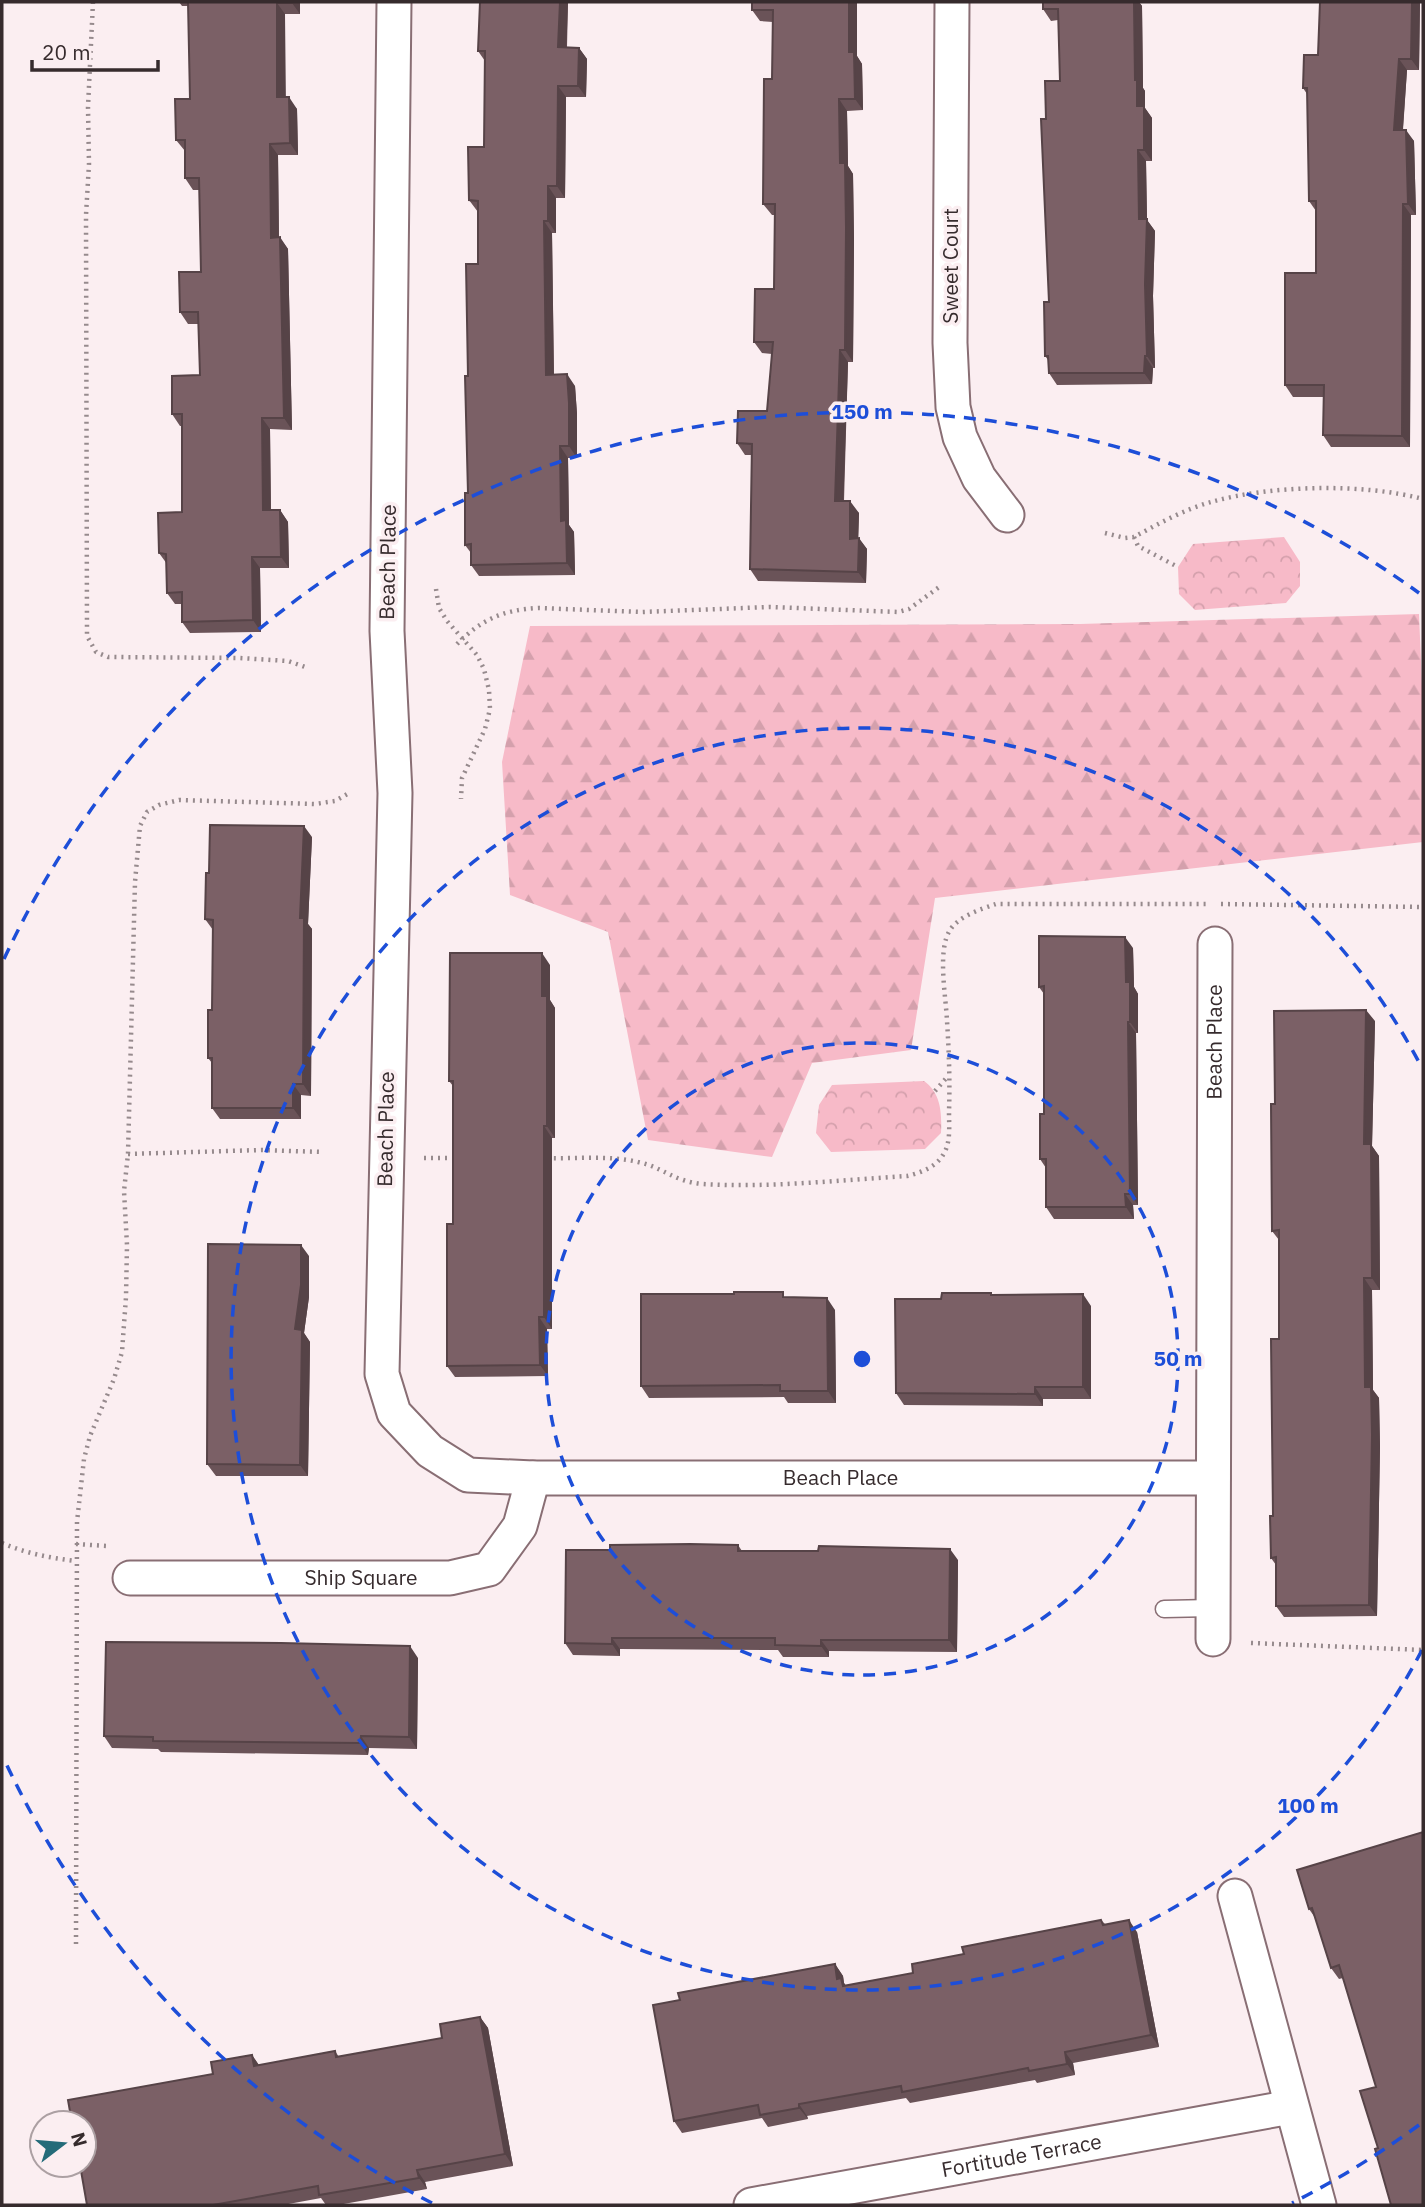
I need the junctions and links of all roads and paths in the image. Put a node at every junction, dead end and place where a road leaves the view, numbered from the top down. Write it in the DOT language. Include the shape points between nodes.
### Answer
graph roads {
  1 [pos="93,2"];
  2 [pos="394,2"];
  3 [pos="952,2"];
  4 [pos="1423,499"];
  5 [pos="1007,515"];
  6 [pos="1105,533"];
  7 [pos="1134,537"];
  8 [pos="1178,567"];
  9 [pos="942,585"];
  10 [pos="436,589"];
  11 [pos="462,639"];
  12 [pos="457,644"];
  13 [pos="308,668"];
  14 [pos="351,792"];
  15 [pos="461,799"];
  16 [pos="1423,906"];
  17 [pos="1215,944"];
  18 [pos="949,1075"];
  19 [pos="934,1091"];
  20 [pos="323,1152"];
  21 [pos="128,1154"];
  22 [pos="419,1158"];
  23 [pos="468,1158"];
  24 [pos="538,1158"];
  25 [pos="533,1478"];
  26 [pos="1213,1478"];
  27 [pos="2,1543"];
  28 [pos="76,1544"];
  29 [pos="109,1547"];
  30 [pos="76,1561"];
  31 [pos="130,1578"];
  32 [pos="1164,1609"];
  33 [pos="1222,1630"];
  34 [pos="1423,1650"];
  35 [pos="1235,1896"];
  36 [pos="76,1944"];
  37 [pos="1291,2106"];
  38 [pos="751,2205"];
  39 [pos="1319,2205"];
  1 -- 13 [label="path" via="86,215 87,636 96,652 108,657 240,658 288,661"];
  2 -- 25 [label="street, Beach Place" via="387,631 394,793 382,1374 394,1413 430,1451 468,1475"];
  3 -- 5 [label="street, Sweet Court" via="953,407 960,437 979,478"];
  4 -- 7 [label="path" via="1358,489 1244,495 1210,502"];
  6 -- 7 [label="path"];
  7 -- 8 [label="path" via="1138,546"];
  9 -- 11 [label="path" via="918,604 898,612 770,607 642,612 515,609 487,620"];
  10 -- 11 [label="path" via="439,608"];
  11 -- 12 [label="path"];
  11 -- 15 [label="path" via="484,669 490,709 462,778"];
  14 -- 21 [label="path" via="315,804 178,800 147,812 140,826 135,882"];
  16 -- 18 [label="path" via="996,904 981,909 950,930 945,946"];
  17 -- 26 [label="street, Beach Place"];
  18 -- 19 [label="path"];
  18 -- 24 [label="path" via="949,1130 943,1155 926,1170 907,1177 700,1184 623,1159"];
  20 -- 21 [label="path"];
  21 -- 28 [label="path" via="122,1352 84,1459"];
  22 -- 23 [label="path"];
  25 -- 26 [label="street, Beach Place"];
  25 -- 31 [label="street, Ship Square" via="520,1526 489,1569 450,1578"];
  26 -- 33 [label="street, Beach Place"];
  27 -- 30 [label="path"];
  28 -- 29 [label="path"];
  28 -- 30 [label="path"];
  30 -- 36 [label="path"];
  32 -- 33 [label="lane"];
  33 -- 34 [label="path"];
  35 -- 37 [label="street"];
  37 -- 38 [label="street, Fortitude Terrace"];
  37 -- 39 [label="street"];
}
